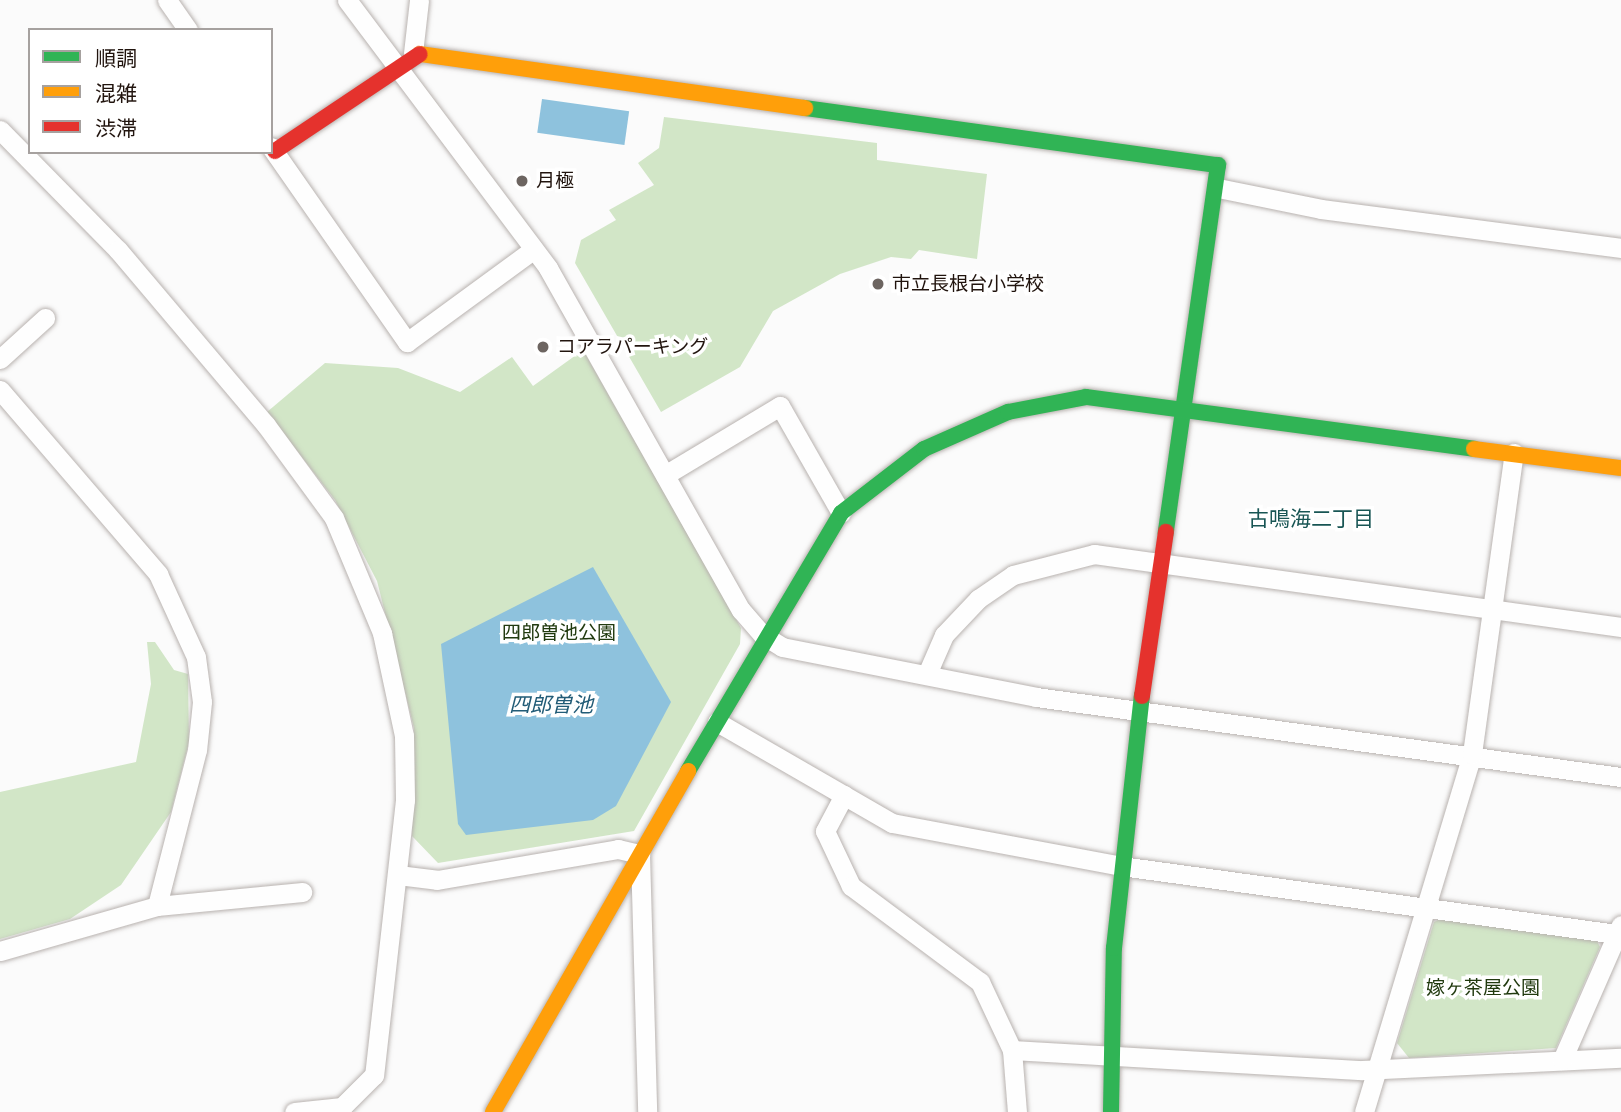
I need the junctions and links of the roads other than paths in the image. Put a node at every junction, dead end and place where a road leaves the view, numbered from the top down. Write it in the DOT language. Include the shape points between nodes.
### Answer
graph roads {
  1 [pos="167,0"];
  2 [pos="347,0"];
  3 [pos="419,0"];
  4 [pos="187,28"];
  5 [pos="405,58"];
  6 [pos="0,130"];
  7 [pos="273,149"];
  8 [pos="1217,188"];
  9 [pos="1621,248"];
  10 [pos="534,250"];
  11 [pos="44,318"];
  12 [pos="0,359"];
  13 [pos="0,390"];
  14 [pos="1186,408"];
  15 [pos="1514,453"];
  16 [pos="1621,468"];
  17 [pos="666,475"];
  18 [pos="841,513"];
  19 [pos="1164,561"];
  20 [pos="1492,611"];
  21 [pos="1621,627"];
  22 [pos="763,635"];
  23 [pos="927,674"];
  24 [pos="1143,711"];
  25 [pos="717,722"];
  26 [pos="1472,754"];
  27 [pos="1621,777"];
  28 [pos="844,796"];
  29 [pos="640,854"];
  30 [pos="1121,866"];
  31 [pos="398,875"];
  32 [pos="302,892"];
  33 [pos="157,906"];
  34 [pos="1423,908"];
  35 [pos="1619,929"];
  36 [pos="0,951"];
  37 [pos="1012,1050"];
  38 [pos="1114,1056"];
  39 [pos="1621,1058"];
  40 [pos="1562,1060"];
  41 [pos="1372,1070"];
  42 [pos="294,1112"];
  43 [pos="493,1112"];
  44 [pos="647,1112"];
  45 [pos="1017,1112"];
  46 [pos="1111,1112"];
  47 [pos="1364,1112"];
  1 -- 4 [label="street"];
  2 -- 5 [label="street"];
  3 -- 5 [label="street"];
  5 -- 7 [label="street"];
  5 -- 8 [label="street" via="1203,159 1218,164"];
  5 -- 10 [label="street"];
  6 -- 31 [label="street" via="118,250 266,425 334,518 367,587 396,686 405,800"];
  7 -- 10 [label="street" via="407,342"];
  8 -- 9 [label="street" via="1321,209"];
  8 -- 14 [label="street"];
  10 -- 17 [label="street"];
  11 -- 12 [label="street"];
  13 -- 33 [label="street" via="158,574 195,657 202,702 197,750"];
  14 -- 15 [label="street"];
  14 -- 18 [label="street" via="1086,397 1008,412 924,449"];
  14 -- 19 [label="street"];
  15 -- 16 [label="street"];
  15 -- 20 [label="street"];
  17 -- 18 [label="street" via="780,406"];
  17 -- 22 [label="street" via="741,610"];
  18 -- 22 [label="street"];
  19 -- 20 [label="street"];
  19 -- 23 [label="street" via="1094,554 1013,575 944,635"];
  19 -- 24 [label="street"];
  20 -- 21 [label="street"];
  20 -- 26 [label="street"];
  22 -- 23 [label="street" via="782,647"];
  22 -- 25 [label="street"];
  23 -- 24 [label="street"];
  24 -- 26 [label="street" via="1345,743"];
  24 -- 30 [label="street"];
  25 -- 28 [label="street"];
  25 -- 29 [label="street"];
  26 -- 27 [label="street"];
  26 -- 34 [label="street"];
  28 -- 30 [label="street" via="892,823"];
  28 -- 37 [label="street" via="825,831 851,886 980,982"];
  29 -- 31 [label="street" via="618,849 437,880"];
  29 -- 43 [label="street"];
  29 -- 44 [label="street"];
  30 -- 34 [label="street"];
  30 -- 38 [label="street"];
  31 -- 42 [label="street" via="374,1075 342,1107"];
  32 -- 33 [label="street"];
  33 -- 36 [label="street"];
  34 -- 35 [label="street"];
  34 -- 41 [label="street"];
  35 -- 40 [label="street"];
  37 -- 38 [label="street"];
  37 -- 45 [label="street"];
  38 -- 41 [label="street"];
  38 -- 46 [label="street"];
  39 -- 40 [label="street"];
  40 -- 41 [label="street"];
  41 -- 47 [label="street"];
}
